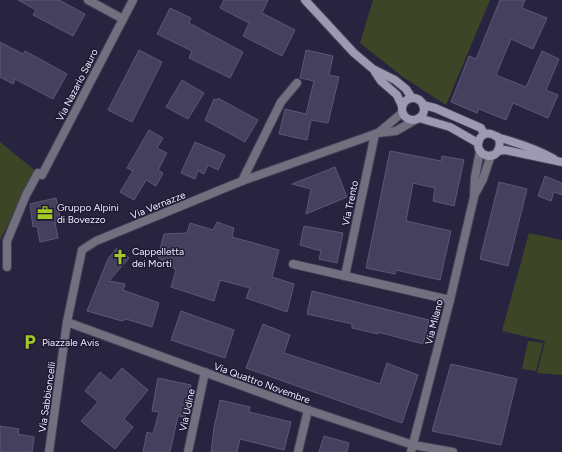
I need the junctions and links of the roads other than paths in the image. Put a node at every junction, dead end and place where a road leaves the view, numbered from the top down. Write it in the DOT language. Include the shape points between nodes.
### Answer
graph roads {
  1 [pos="88,0"];
  2 [pos="133,0"];
  3 [pos="305,0"];
  4 [pos="123,19"];
  5 [pos="373,70"];
  6 [pos="296,83"];
  7 [pos="412,98"];
  8 [pos="423,105"];
  9 [pos="402,109"];
  10 [pos="417,119"];
  11 [pos="376,134"];
  12 [pos="484,134"];
  13 [pos="498,137"];
  14 [pos="479,147"];
  15 [pos="495,153"];
  16 [pos="558,160"];
  17 [pos="242,181"];
  18 [pos="474,197"];
  19 [pos="82,250"];
  20 [pos="293,264"];
  21 [pos="7,267"];
  22 [pos="345,276"];
  23 [pos="450,300"];
  24 [pos="67,322"];
  25 [pos="205,372"];
  26 [pos="308,410"];
  27 [pos="412,448"];
  28 [pos="49,452"];
  29 [pos="188,452"];
  30 [pos="298,452"];
  31 [pos="453,452"];
  1 -- 4 [label="street"];
  2 -- 4 [label="street, Via Nazario Sauro"];
  3 -- 5 [label="street"];
  4 -- 21 [label="street, Via Nazario Sauro" via="42,175 38,173 26,195 7,241"];
  5 -- 7 [label="street" via="395,80 406,88"];
  5 -- 9 [label="street" via="397,95"];
  6 -- 17 [label="street" via="281,102"];
  7 -- 8 [label="street" via="419,100"];
  7 -- 9 [label="street" via="407,99"];
  8 -- 10 [label="street" via="424,110"];
  8 -- 12 [label="street" via="481,128"];
  9 -- 10 [label="street" via="405,117"];
  9 -- 11 [label="street, Via Vernazze"];
  10 -- 11 [label="street, Via Vernazze" via="396,131"];
  10 -- 14 [label="street" via="450,127"];
  11 -- 17 [label="street, Via Vernazze"];
  11 -- 22 [label="street, Via Trento"];
  12 -- 13 [label="street"];
  12 -- 14 [label="street" via="481,136"];
  13 -- 15 [label="street" via="500,147"];
  13 -- 16 [label="street" via="509,139"];
  14 -- 15 [label="street" via="486,155"];
  14 -- 18 [label="street, Via Milano"];
  15 -- 16 [label="street" via="505,150"];
  15 -- 18 [label="street, Via Milano"];
  17 -- 19 [label="street, Via Vernazze" via="96,241"];
  18 -- 23 [label="street, Via Milano"];
  19 -- 24 [label="street, Via Sabbioncelli"];
  20 -- 22 [label="street"];
  22 -- 23 [label="street"];
  23 -- 27 [label="street, Via Milano"];
  24 -- 25 [label="street, Via Quattro Novembre"];
  24 -- 28 [label="street, Via Sabbioncelli"];
  25 -- 26 [label="street, Via Quattro Novembre"];
  25 -- 29 [label="street, Via Udine"];
  26 -- 27 [label="street, Via Quattro Novembre"];
  26 -- 30 [label="street"];
  27 -- 31 [label="street, Via Quattro Novembre"];
}
